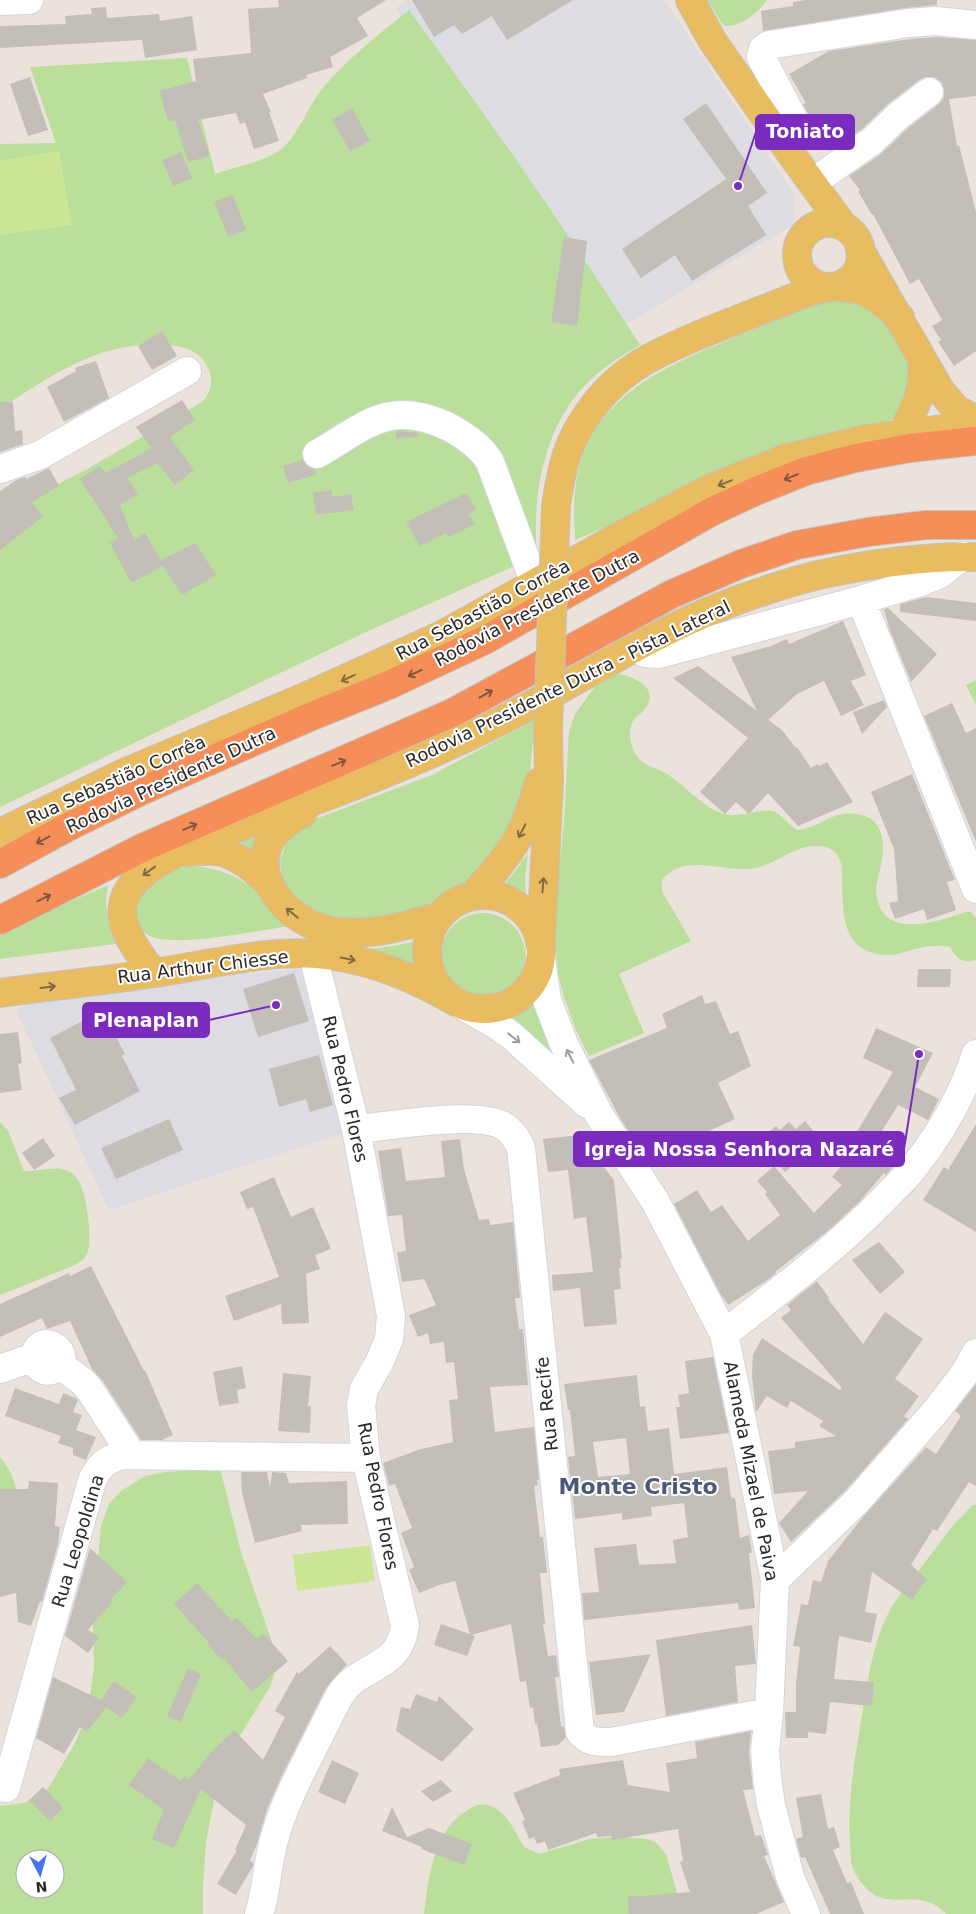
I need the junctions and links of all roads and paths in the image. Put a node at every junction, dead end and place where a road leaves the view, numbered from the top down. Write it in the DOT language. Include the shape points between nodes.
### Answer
graph roads {
  1 [pos="29,0"];
  2 [pos="690,0"];
  3 [pos="0,1"];
  4 [pos="972,24"];
  5 [pos="929,92"];
  6 [pos="798,164"];
  7 [pos="844,227"];
  8 [pos="801,248"];
  9 [pos="860,250"];
  10 [pos="832,287"];
  11 [pos="900,317"];
  12 [pos="723,326"];
  13 [pos="922,359"];
  14 [pos="187,370"];
  15 [pos="976,419"];
  16 [pos="976,427"];
  17 [pos="902,434"];
  18 [pos="976,441"];
  19 [pos="318,454"];
  20 [pos="0,469"];
  21 [pos="976,525"];
  22 [pos="970,557"];
  23 [pos="535,584"];
  24 [pos="861,600"];
  25 [pos="636,647"];
  26 [pos="548,741"];
  27 [pos="339,792"];
  28 [pos="0,833"];
  29 [pos="179,852"];
  30 [pos="0,864"];
  31 [pos="270,884"];
  32 [pos="976,889"];
  33 [pos="473,896"];
  34 [pos="440,916"];
  35 [pos="0,920"];
  36 [pos="540,952"];
  37 [pos="313,955"];
  38 [pos="153,973"];
  39 [pos="0,993"];
  40 [pos="458,1003"];
  41 [pos="976,1054"];
  42 [pos="599,1115"];
  43 [pos="356,1130"];
  44 [pos="724,1334"];
  45 [pos="976,1353"];
  46 [pos="0,1370"];
  47 [pos="132,1455"];
  48 [pos="366,1458"];
  49 [pos="775,1580"];
  50 [pos="769,1712"];
  51 [pos="6,1788"];
  52 [pos="259,1914"];
  53 [pos="806,1914"];
  1 -- 3 [label="street"];
  2 -- 6 [label="main road" via="712,40"];
  4 -- 6 [label="street" via="908,23 765,47 761,54 764,64 797,125"];
  5 -- 6 [label="street" via="872,141"];
  6 -- 7 [label="main road"];
  6 -- 8 [label="main road" via="807,205"];
  7 -- 8 [label="main road" via="831,223 814,227"];
  7 -- 9 [label="main road" via="854,235"];
  8 -- 10 [label="main road" via="803,273 820,286"];
  8 -- 12 [label="main road" via="792,275 775,292"];
  9 -- 10 [label="main road" via="859,266 853,276 844,284"];
  9 -- 11 [label="main road"];
  10 -- 11 [label="main road" via="873,294"];
  10 -- 12 [label="main road" via="804,294"];
  11 -- 13 [label="main road"];
  12 -- 26 [label="main road, bridge" via="646,360 626,373 592,408 568,447 556,506"];
  13 -- 15 [label="main road" via="940,390 957,410"];
  13 -- 17 [label="main road" via="921,390"];
  14 -- 20 [label="street" via="40,455"];
  16 -- 17 [label="main road, Rua Sebastião Corrêa"];
  17 -- 23 [label="main road, Rua Sebastião Corrêa, one-way" via="787,458 711,488"];
  18 -- 30 [label="highway, Rodovia Presidente Dutra, one-way" via="856,458 806,471 756,491 713,511 485,640 390,685 141,791"];
  19 -- 23 [label="street" via="390,415 420,416 466,437 486,454 490,462"];
  35 -- 21 [label="highway, one-way" via="144,847 452,713 672,594 740,564 798,545 868,532 926,525"];
  22 -- 24 [label="street" via="923,581"];
  22 -- 25 [label="main road, Rodovia Presidente Dutra - Pista Lateral" via="888,563 819,575 744,598"];
  23 -- 28 [label="main road, Rua Sebastião Corrêa, one-way" via="440,636 306,697 126,772"];
  24 -- 25 [label="street" via="656,655"];
  24 -- 32 [label="street"];
  25 -- 27 [label="main road, Rodovia Presidente Dutra - Pista Lateral" via="465,738"];
  26 -- 33 [label="main road, one-way" via="532,810 524,827 502,862"];
  36 -- 26 [label="main road, one-way" via="549,783"];
  27 -- 29 [label="main road"];
  27 -- 31 [label="main road" via="287,822 269,843 266,870"];
  29 -- 31 [label="main road" via="216,851 227,854 246,863"];
  29 -- 38 [label="main road, one-way" via="145,874 129,891 123,907 123,923 130,940"];
  34 -- 31 [label="main road, one-way" via="409,926 366,933 323,929 290,911 278,900"];
  33 -- 34 [label="main road" via="446,909"];
  33 -- 36 [label="main road" via="491,896 516,905 534,926"];
  34 -- 40 [label="main road" via="427,944 428,964 442,991"];
  36 -- 40 [label="main road" via="534,978 516,998 489,1008"];
  42 -- 36 [label="street, one-way" via="554,1020 547,1000"];
  37 -- 38 [label="main road, Rua Arthur Chiesse" via="289,954"];
  37 -- 40 [label="main road, Rua Arthur Chiesse, one-way" via="346,959 400,973"];
  37 -- 43 [label="street, Rua Pedro Flores"];
  39 -- 38 [label="main road, Rua Arthur Chiesse, one-way"];
  40 -- 42 [label="street, one-way" via="512,1036"];
  41 -- 44 [label="street" via="969,1076 946,1119 914,1167 823,1257"];
  42 -- 44 [label="street, Alameda Mizael de Paiva" via="655,1201"];
  43 -- 48 [label="street, Rua Pedro Flores" via="391,1316 389,1339 362,1396"];
  43 -- 50 [label="street, Rua Recife" via="485,1120 509,1130 521,1148 580,1732 589,1740 611,1742"];
  44 -- 49 [label="street, Alameda Mizael de Paiva"];
  45 -- 49 [label="street" via="965,1373 922,1427 857,1501"];
  46 -- 47 [label="street" via="47,1360 83,1382"];
  47 -- 48 [label="street, Rua Leopoldina"];
  47 -- 51 [label="street, Rua Leopoldina" via="105,1462 92,1481"];
  48 -- 52 [label="street, Rua Pedro Flores" via="404,1616 403,1637 395,1653 351,1683 339,1697 288,1797 273,1842"];
  49 -- 50 [label="street, Alameda Mizael de Paiva"];
  50 -- 53 [label="street, Alameda Mizael de Paiva" via="765,1751 771,1805 790,1877"];
}
